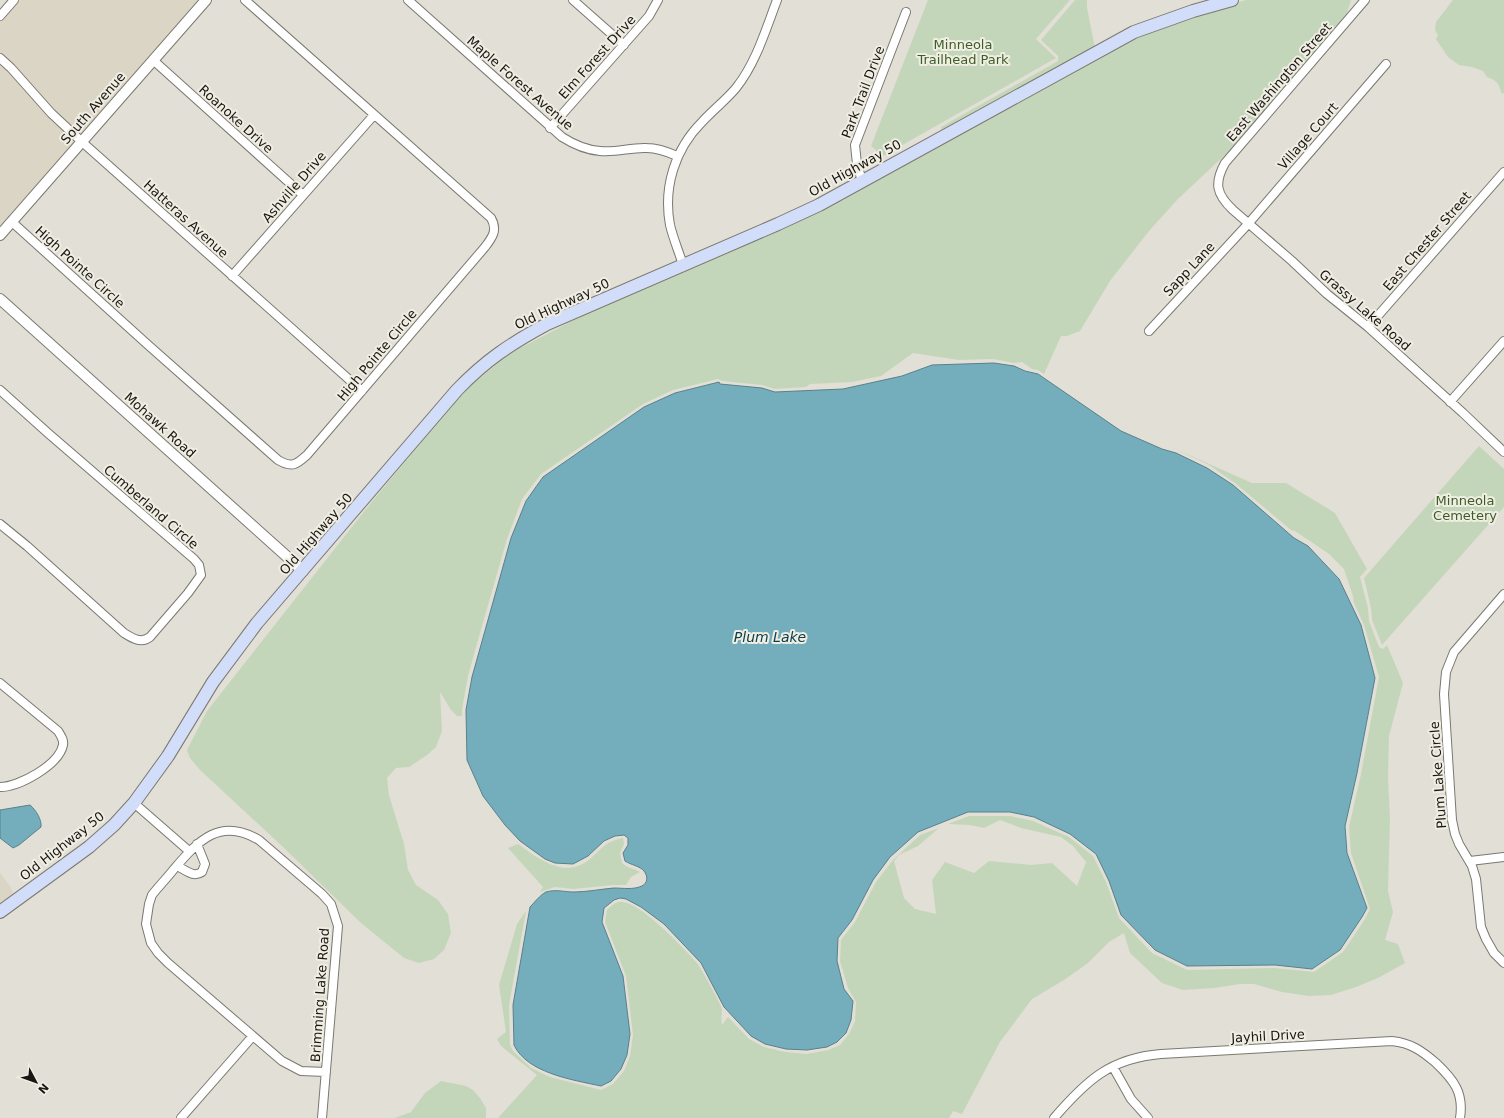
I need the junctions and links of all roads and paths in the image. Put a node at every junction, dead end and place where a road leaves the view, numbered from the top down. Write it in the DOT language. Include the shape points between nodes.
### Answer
graph roads {
  1 [pos="14,0"];
  2 [pos="206,0"];
  3 [pos="245,0"];
  4 [pos="408,0"];
  5 [pos="573,0"];
  6 [pos="658,0"];
  7 [pos="777,0"];
  8 [pos="1232,0"];
  9 [pos="1365,0"];
  10 [pos="906,12"];
  11 [pos="0,16"];
  12 [pos="624,44"];
  13 [pos="0,58"];
  14 [pos="152,60"];
  15 [pos="1386,64"];
  16 [pos="374,114"];
  17 [pos="550,128"];
  18 [pos="81,141"];
  19 [pos="677,156"];
  20 [pos="1504,172"];
  21 [pos="862,181"];
  22 [pos="1218,183"];
  23 [pos="303,195"];
  24 [pos="12,222"];
  25 [pos="1248,224"];
  26 [pos="0,235"];
  27 [pos="683,265"];
  28 [pos="232,276"];
  29 [pos="0,299"];
  30 [pos="1368,327"];
  31 [pos="1149,331"];
  32 [pos="1504,341"];
  33 [pos="0,390"];
  34 [pos="362,391"];
  35 [pos="1450,402"];
  36 [pos="1504,452"];
  37 [pos="0,524"];
  38 [pos="303,571"];
  39 [pos="1504,594"];
  40 [pos="0,683"];
  41 [pos="0,787"];
  42 [pos="134,803"];
  43 [pos="197,844"];
  44 [pos="189,851"];
  45 [pos="1504,857"];
  46 [pos="1470,861"];
  47 [pos="177,866"];
  48 [pos="0,912"];
  49 [pos="1504,963"];
  50 [pos="252,1037"];
  51 [pos="1113,1066"];
  52 [pos="326,1072"];
  53 [pos="181,1118"];
  54 [pos="322,1118"];
  55 [pos="1054,1118"];
  56 [pos="1148,1118"];
  57 [pos="1460,1118"];
  1 -- 11 [label="street"];
  2 -- 14 [label="street, South Avenue"];
  3 -- 16 [label="street, High Pointe Circle"];
  4 -- 17 [label="street, Maple Forest Avenue"];
  5 -- 12 [label="street"];
  6 -- 12 [label="street, Elm Forest Drive" via="649,16"];
  7 -- 19 [label="street" via="744,77 690,135"];
  8 -- 21 [label="main road, Old Highway 50" via="1134,32"];
  9 -- 22 [label="street, East Washington Street" via="1225,163 1219,174"];
  10 -- 21 [label="street, Park Trail Drive" via="855,145"];
  12 -- 17 [label="street, Elm Forest Drive"];
  13 -- 18 [label="street, Hatteras Avenue"];
  14 -- 18 [label="street, South Avenue"];
  14 -- 23 [label="street, Roanoke Drive"];
  15 -- 25 [label="street, Village Court"];
  16 -- 23 [label="street, Ashville Drive"];
  16 -- 34 [label="street, High Pointe Circle" via="491,218 495,228 484,247"];
  17 -- 19 [label="street, Maple Forest Avenue" via="570,142 599,151 646,148"];
  18 -- 24 [label="street, South Avenue"];
  18 -- 28 [label="street, Hatteras Avenue"];
  19 -- 27 [label="street" via="669,187 669,215 670,226"];
  20 -- 30 [label="street, East Chester Street"];
  21 -- 27 [label="main road, Old Highway 50" via="819,205"];
  22 -- 25 [label="street, Grassy Lake Road" via="1222,199"];
  23 -- 28 [label="street, Ashville Drive"];
  24 -- 26 [label="street, South Avenue"];
  24 -- 34 [label="street, High Pointe Circle" via="284,464 297,463 307,455"];
  25 -- 30 [label="street, Grassy Lake Road"];
  25 -- 31 [label="street, Sapp Lane"];
  27 -- 38 [label="main road, Old Highway 50" via="547,324 492,357 457,390"];
  28 -- 34 [label="street, Hatteras Avenue"];
  29 -- 38 [label="street, Mohawk Road"];
  30 -- 35 [label="street, Grassy Lake Road"];
  32 -- 35 [label="street"];
  33 -- 37 [label="street, Cumberland Circle" via="194,559 199,565 201,575 150,637 137,640 124,633"];
  35 -- 36 [label="street, Grassy Lake Road"];
  38 -- 42 [label="main road, Old Highway 50" via="232,656 168,756"];
  39 -- 46 [label="street, Plum Lake Circle" via="1454,652 1444,683 1452,820 1459,844"];
  40 -- 41 [label="street" via="58,731 63,744 53,761 40,772 18,784"];
  42 -- 44 [label="street"];
  42 -- 48 [label="main road, Old Highway 50" via="114,825 88,847"];
  43 -- 44 [label="street, Brimming Lake Road"];
  43 -- 47 [label="street" via="204,858 202,872 196,875"];
  43 -- 52 [label="street, Brimming Lake Road" via="209,836 225,831 233,830 250,835 312,885 331,904 338,926"];
  44 -- 47 [label="street, Brimming Lake Road"];
  45 -- 46 [label="street"];
  46 -- 49 [label="street, Plum Lake Circle" via="1476,879 1481,927 1488,944"];
  47 -- 50 [label="street, Brimming Lake Road" via="152,895 146,924 151,943 168,963"];
  50 -- 52 [label="street, Brimming Lake Road" via="294,1068 301,1071"];
  50 -- 53 [label="street"];
  51 -- 55 [label="street, Jayhil Drive" via="1089,1081"];
  51 -- 56 [label="street" via="1131,1099"];
  51 -- 57 [label="street, Jayhil Drive" via="1161,1054 1402,1042 1420,1050 1448,1074 1458,1091"];
  52 -- 54 [label="street, Brimming Lake Road"];
}
